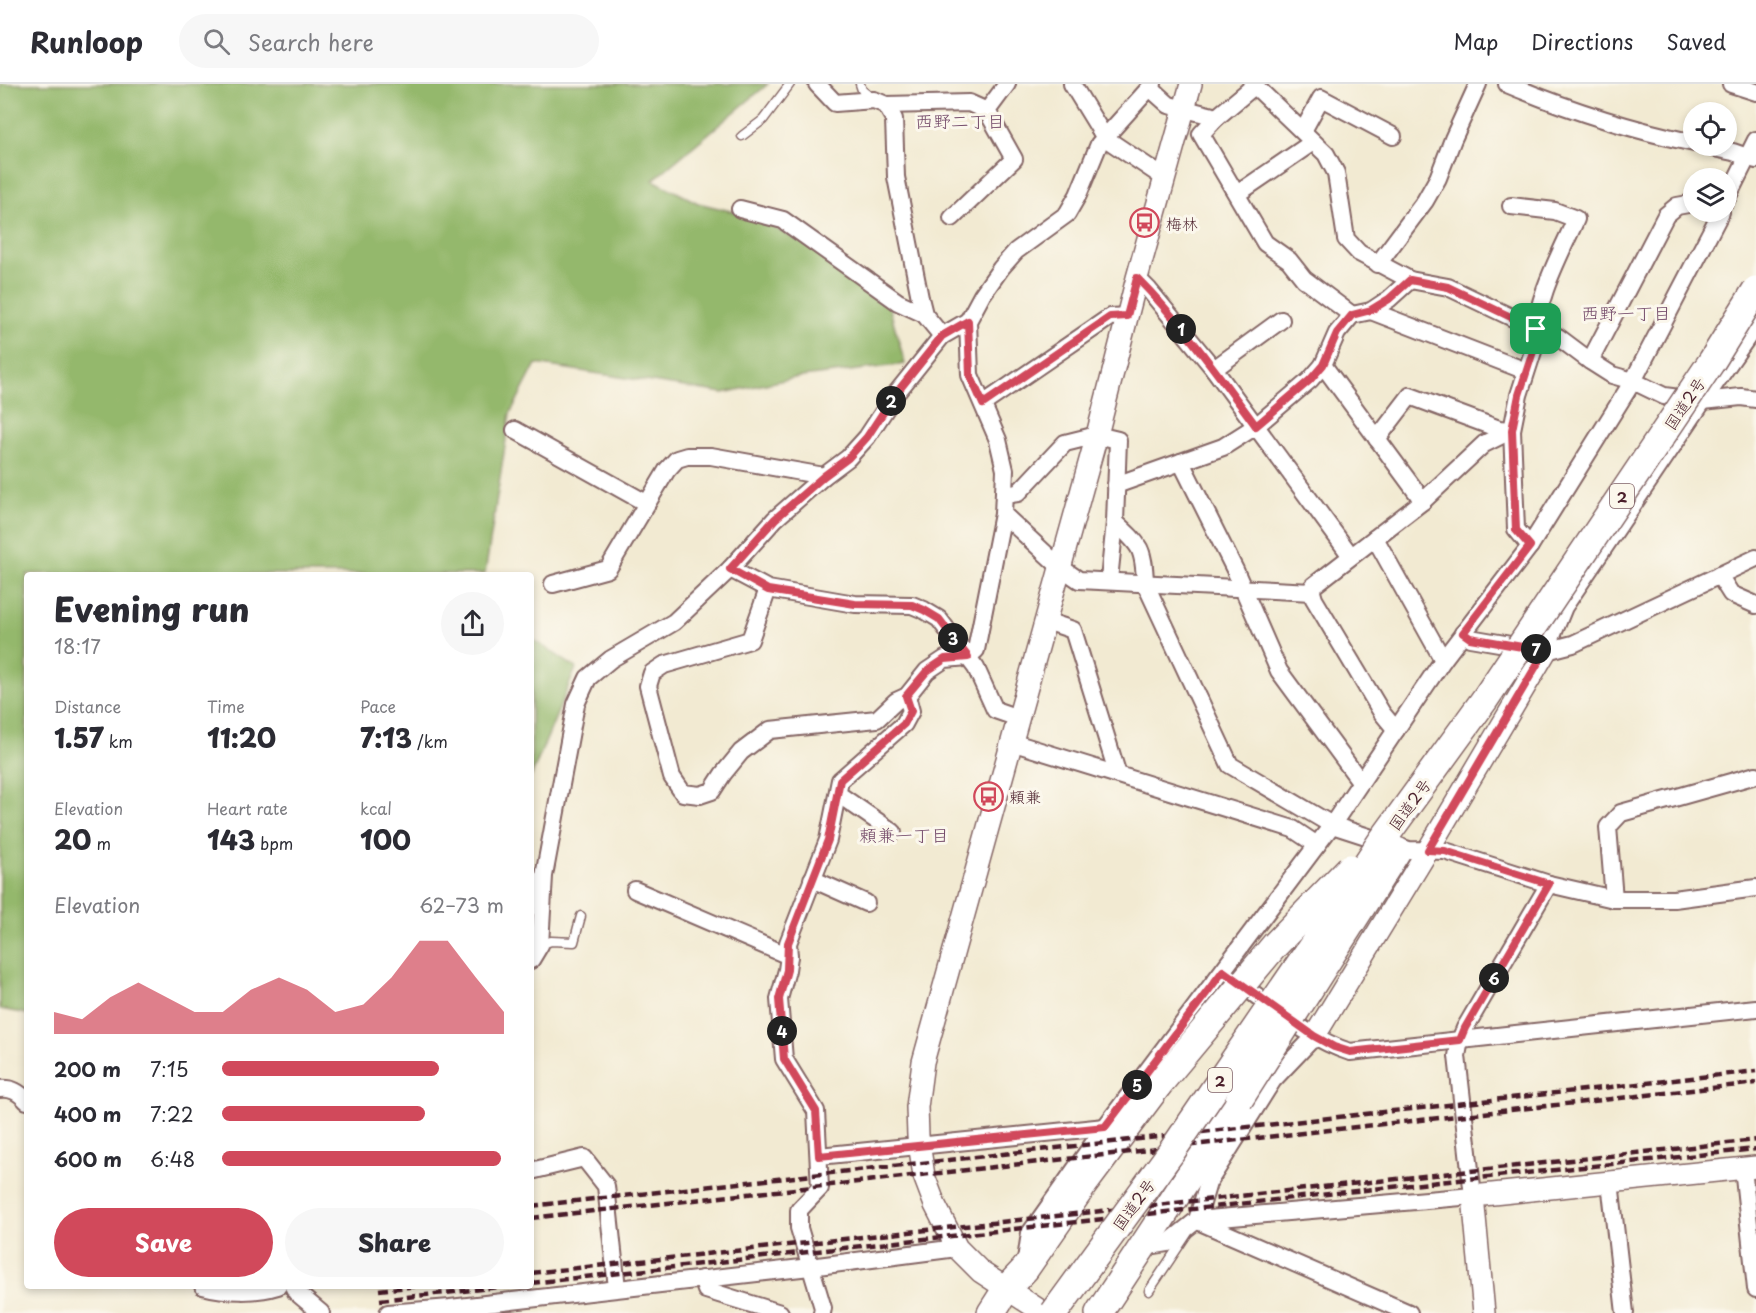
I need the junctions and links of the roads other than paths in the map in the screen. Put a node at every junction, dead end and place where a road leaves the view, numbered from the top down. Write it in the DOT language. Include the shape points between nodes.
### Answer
graph roads {
  1 [pos="790,84"];
  2 [pos="817,84"];
  3 [pos="860,84"];
  4 [pos="1007,84"];
  5 [pos="1072,84"];
  6 [pos="1191,84"];
  7 [pos="1478,84"];
  8 [pos="1507,84"];
  9 [pos="1731,84"];
  10 [pos="1253,85"];
  11 [pos="1151,86"];
  12 [pos="1756,92"];
  13 [pos="880,102"];
  14 [pos="1185,108"];
  15 [pos="987,111"];
  16 [pos="1217,117"];
  17 [pos="742,136"];
  18 [pos="1308,136"];
  19 [pos="1393,136"];
  20 [pos="1106,138"];
  21 [pos="1756,140"];
  22 [pos="1683,141"];
  23 [pos="1737,153"];
  24 [pos="1752,159"];
  25 [pos="1166,179"];
  26 [pos="1737,183"];
  27 [pos="1237,194"];
  28 [pos="1683,205"];
  29 [pos="1511,206"];
  30 [pos="740,209"];
  31 [pos="952,218"];
  32 [pos="1715,222"];
  33 [pos="1378,264"];
  34 [pos="1137,278"];
  35 [pos="1410,280"];
  36 [pos="1756,290"];
  37 [pos="1371,310"];
  38 [pos="924,314"];
  39 [pos="1352,315"];
  40 [pos="1127,316"];
  41 [pos="1281,320"];
  42 [pos="968,321"];
  43 [pos="1756,325"];
  44 [pos="1536,329"];
  45 [pos="942,336"];
  46 [pos="1590,361"];
  47 [pos="1323,365"];
  48 [pos="1214,369"];
  49 [pos="1526,371"];
  50 [pos="1633,381"];
  51 [pos="1756,399"];
  52 [pos="1703,401"];
  53 [pos="983,404"];
  54 [pos="1256,426"];
  55 [pos="515,430"];
  56 [pos="1503,432"];
  57 [pos="1097,435"];
  58 [pos="1377,439"];
  59 [pos="1181,462"];
  60 [pos="824,476"];
  61 [pos="1116,485"];
  62 [pos="1004,495"];
  63 [pos="1423,501"];
  64 [pos="646,503"];
  65 [pos="1003,514"];
  66 [pos="1115,522"];
  67 [pos="1375,538"];
  68 [pos="1530,546"];
  69 [pos="1351,556"];
  70 [pos="1756,558"];
  71 [pos="1060,567"];
  72 [pos="730,569"];
  73 [pos="1719,575"];
  74 [pos="1109,580"];
  75 [pos="1145,583"];
  76 [pos="553,584"];
  77 [pos="1242,588"];
  78 [pos="768,590"];
  79 [pos="1312,592"];
  80 [pos="1756,605"];
  81 [pos="1046,621"];
  82 [pos="1463,633"];
  83 [pos="1545,651"];
  84 [pos="968,657"];
  85 [pos="1443,660"];
  86 [pos="906,696"];
  87 [pos="1485,699"];
  88 [pos="1018,718"];
  89 [pos="1396,730"];
  90 [pos="1011,742"];
  91 [pos="1118,775"];
  92 [pos="1756,775"];
  93 [pos="1360,781"];
  94 [pos="838,794"];
  95 [pos="1332,825"];
  96 [pos="893,832"];
  97 [pos="1381,842"];
  98 [pos="1317,845"];
  99 [pos="1428,850"];
  100 [pos="812,879"];
  101 [pos="1549,884"];
  102 [pos="1756,888"];
  103 [pos="636,890"];
  104 [pos="1614,900"];
  105 [pos="866,903"];
  106 [pos="581,916"];
  107 [pos="540,945"];
  108 [pos="534,955"];
  109 [pos="789,956"];
  110 [pos="1223,971"];
  111 [pos="1756,1008"];
  112 [pos="1314,1036"];
  113 [pos="1460,1040"];
  114 [pos="0,1089"];
  115 [pos="24,1098"];
  116 [pos="1105,1127"];
  117 [pos="919,1147"];
  118 [pos="819,1156"];
  119 [pos="1750,1168"];
  120 [pos="534,1170"];
  121 [pos="1610,1182"];
  122 [pos="1473,1196"];
  123 [pos="1197,1220"];
  124 [pos="1229,1225"];
  125 [pos="1143,1247"];
  126 [pos="957,1248"];
  127 [pos="810,1267"];
  128 [pos="702,1279"];
  129 [pos="1016,1279"];
  130 [pos="617,1288"];
  131 [pos="215,1289"];
  132 [pos="267,1289"];
  133 [pos="294,1289"];
  134 [pos="1756,1289"];
  135 [pos="1149,1291"];
  136 [pos="451,1310"];
  137 [pos="321,1313"];
  138 [pos="388,1313"];
  139 [pos="780,1313"];
  140 [pos="822,1313"];
  141 [pos="990,1313"];
  142 [pos="1044,1313"];
  143 [pos="1053,1313"];
  144 [pos="1099,1313"];
  145 [pos="1409,1313"];
  146 [pos="1484,1313"];
  147 [pos="1625,1313"];
  1 -- 17 [label="lane" via="763,120"];
  2 -- 13 [label="street" via="835,103"];
  3 -- 13 [label="lane" via="862,90"];
  4 -- 15 [label="street"];
  5 -- 20 [label="street"];
  6 -- 14 [label="street"];
  7 -- 33 [label="street" via="1438,178"];
  8 -- 22 [label="street" via="1560,106"];
  9 -- 12 [label="street"];
  10 -- 16 [label="street"];
  10 -- 18 [label="street"];
  11 -- 14 [label="street" via="1169,105"];
  11 -- 20 [label="street"];
  13 -- 15 [label="street" via="969,103"];
  13 -- 38 [label="street" via="894,119 896,177"];
  14 -- 16 [label="street"];
  14 -- 25 [label="street"];
  15 -- 31 [label="street" via="1014,159"];
  16 -- 27 [label="street" via="1201,134"];
  18 -- 19 [label="street" via="1321,98"];
  18 -- 27 [label="street"];
  18 -- 33 [label="street" via="1326,154 1336,173 1346,239 1359,253"];
  20 -- 25 [label="street"];
  20 -- 42 [label="street" via="1099,144 1067,214 1016,251"];
  21 -- 24 [label="street"];
  23 -- 24 [label="street"];
  24 -- 26 [label="street"];
  25 -- 34 [label="street"];
  27 -- 39 [label="street" via="1265,243"];
  28 -- 46 [label="street" via="1666,215"];
  29 -- 44 [label="street" via="1555,211 1576,219 1538,311"];
  30 -- 38 [label="street" via="783,220 898,302"];
  32 -- 50 [label="street"];
  33 -- 35 [label="street"];
  34 -- 40 [label="street"];
  34 -- 48 [label="street"];
  35 -- 37 [label="street"];
  35 -- 44 [label="street" via="1448,287"];
  36 -- 87 [label="highway, 国道2号 / 2, bridge"];
  37 -- 39 [label="street"];
  37 -- 49 [label="street"];
  38 -- 45 [label="street"];
  39 -- 47 [label="street" via="1337,333"];
  40 -- 53 [label="street" via="1110,317"];
  40 -- 57 [label="street"];
  41 -- 48 [label="street"];
  42 -- 45 [label="street"];
  42 -- 53 [label="street" via="970,375"];
  43 -- 52 [label="street"];
  44 -- 46 [label="street" via="1558,338"];
  44 -- 49 [label="street" via="1537,339"];
  45 -- 60 [label="street" via="867,437"];
  46 -- 50 [label="street" via="1612,375"];
  47 -- 54 [label="street"];
  47 -- 58 [label="street"];
  48 -- 54 [label="street"];
  49 -- 56 [label="street"];
  50 -- 52 [label="street" via="1664,396"];
  50 -- 68 [label="street"];
  51 -- 52 [label="street"];
  52 -- 83 [label="street" via="1564,607"];
  53 -- 62 [label="street" via="1005,470"];
  54 -- 59 [label="street" via="1224,447"];
  54 -- 69 [label="street"];
  55 -- 64 [label="street"];
  56 -- 58 [label="street" via="1410,396"];
  56 -- 63 [label="street" via="1484,444"];
  56 -- 68 [label="street" via="1516,530"];
  57 -- 61 [label="street" via="1118,440"];
  57 -- 62 [label="street" via="1065,443 1018,493"];
  57 -- 71 [label="street"];
  58 -- 63 [label="street"];
  59 -- 61 [label="street"];
  59 -- 77 [label="street"];
  60 -- 64 [label="street" via="711,456 687,456 677,459 667,470"];
  60 -- 72 [label="street" via="775,519"];
  61 -- 66 [label="street"];
  62 -- 65 [label="street"];
  63 -- 67 [label="street"];
  64 -- 76 [label="street" via="608,569"];
  65 -- 71 [label="street"];
  65 -- 84 [label="street" via="976,650"];
  66 -- 74 [label="street"];
  66 -- 75 [label="street" via="1137,542 1144,562"];
  67 -- 69 [label="street"];
  67 -- 85 [label="street"];
  68 -- 82 [label="street"];
  69 -- 79 [label="street" via="1313,586"];
  70 -- 73 [label="street"];
  71 -- 74 [label="street" via="1079,580"];
  71 -- 81 [label="street"];
  72 -- 78 [label="street"];
  72 -- 107 [label="street" via="674,622 610,659 588,678 576,704 544,876"];
  73 -- 80 [label="street" via="1731,594"];
  73 -- 83 [label="street" via="1573,644"];
  74 -- 75 [label="street"];
  75 -- 77 [label="street"];
  75 -- 95 [label="street" via="1230,765"];
  77 -- 79 [label="street"];
  77 -- 93 [label="street" via="1279,671"];
  78 -- 84 [label="street" via="855,604 912,605 939,619"];
  78 -- 86 [label="street" via="750,640 664,665 652,673 648,686 672,777 682,792 700,795 712,791 741,752 770,730 877,719"];
  79 -- 89 [label="street" via="1382,713"];
  81 -- 88 [label="street"];
  81 -- 91 [label="street" via="1073,630"];
  82 -- 83 [label="street" via="1470,638"];
  82 -- 85 [label="street"];
  83 -- 99 [label="street"];
  84 -- 86 [label="street" via="945,659 927,671"];
  84 -- 88 [label="street" via="995,710"];
  85 -- 89 [label="street"];
  86 -- 94 [label="street" via="911,711 904,724 840,780"];
  87 -- 97 [label="highway, 国道2号 / 2, bridge"];
  87 -- 125 [label="highway, bridge" via="1396,852"];
  88 -- 90 [label="street"];
  89 -- 93 [label="street"];
  90 -- 91 [label="street"];
  90 -- 117 [label="street" via="923,1062 917,1107"];
  91 -- 98 [label="street" via="1293,829"];
  92 -- 104 [label="street" via="1621,813 1608,827"];
  93 -- 95 [label="street"];
  94 -- 96 [label="street"];
  94 -- 100 [label="street" via="828,840"];
  95 -- 98 [label="street"];
  95 -- 99 [label="street" via="1409,850"];
  97 -- 129 [label="highway, bridge" via="1347,870 1275,945 1159,1084"];
  97 -- 143 [label="highway, 国道2号 / 2, bridge" via="1172,1151"];
  98 -- 110 [label="street"];
  99 -- 101 [label="street" via="1445,851"];
  99 -- 112 [label="street"];
  100 -- 105 [label="street"];
  100 -- 109 [label="street" via="788,943"];
  101 -- 104 [label="street"];
  101 -- 113 [label="street"];
  102 -- 104 [label="street" via="1674,899"];
  103 -- 109 [label="street"];
  106 -- 107 [label="lane" via="574,942 550,941"];
  107 -- 108 [label="street"];
  109 -- 118 [label="street" via="779,999 784,1059 816,1111"];
  110 -- 112 [label="street"];
  110 -- 116 [label="street"];
  111 -- 113 [label="street"];
  112 -- 113 [label="street" via="1350,1052"];
  112 -- 123 [label="street" via="1272,1080 1208,1183"];
  113 -- 122 [label="street" via="1457,1056"];
  114 -- 115 [label="street" via="10,1089"];
  116 -- 117 [label="street"];
  116 -- 129 [label="street" via="1030,1233"];
  117 -- 118 [label="street"];
  117 -- 126 [label="street" via="924,1176"];
  118 -- 127 [label="street" via="820,1188 799,1210 799,1228"];
  119 -- 121 [label="street"];
  119 -- 134 [label="street"];
  120 -- 130 [label="street" via="584,1158 606,1185"];
  121 -- 122 [label="street"];
  121 -- 147 [label="street"];
  122 -- 124 [label="street"];
  122 -- 146 [label="street"];
  123 -- 124 [label="street"];
  123 -- 125 [label="street" via="1168,1243"];
  123 -- 135 [label="lane"];
  124 -- 145 [label="street"];
  125 -- 144 [label="highway"];
  126 -- 127 [label="street"];
  126 -- 129 [label="street" via="981,1272"];
  127 -- 128 [label="street"];
  127 -- 140 [label="street"];
  128 -- 130 [label="street"];
  128 -- 139 [label="street" via="706,1290"];
  129 -- 141 [label="highway"];
  129 -- 142 [label="street"];
  130 -- 136 [label="street"];
  131 -- 132 [label="street"];
  133 -- 137 [label="street"];
  136 -- 138 [label="street"];
}
